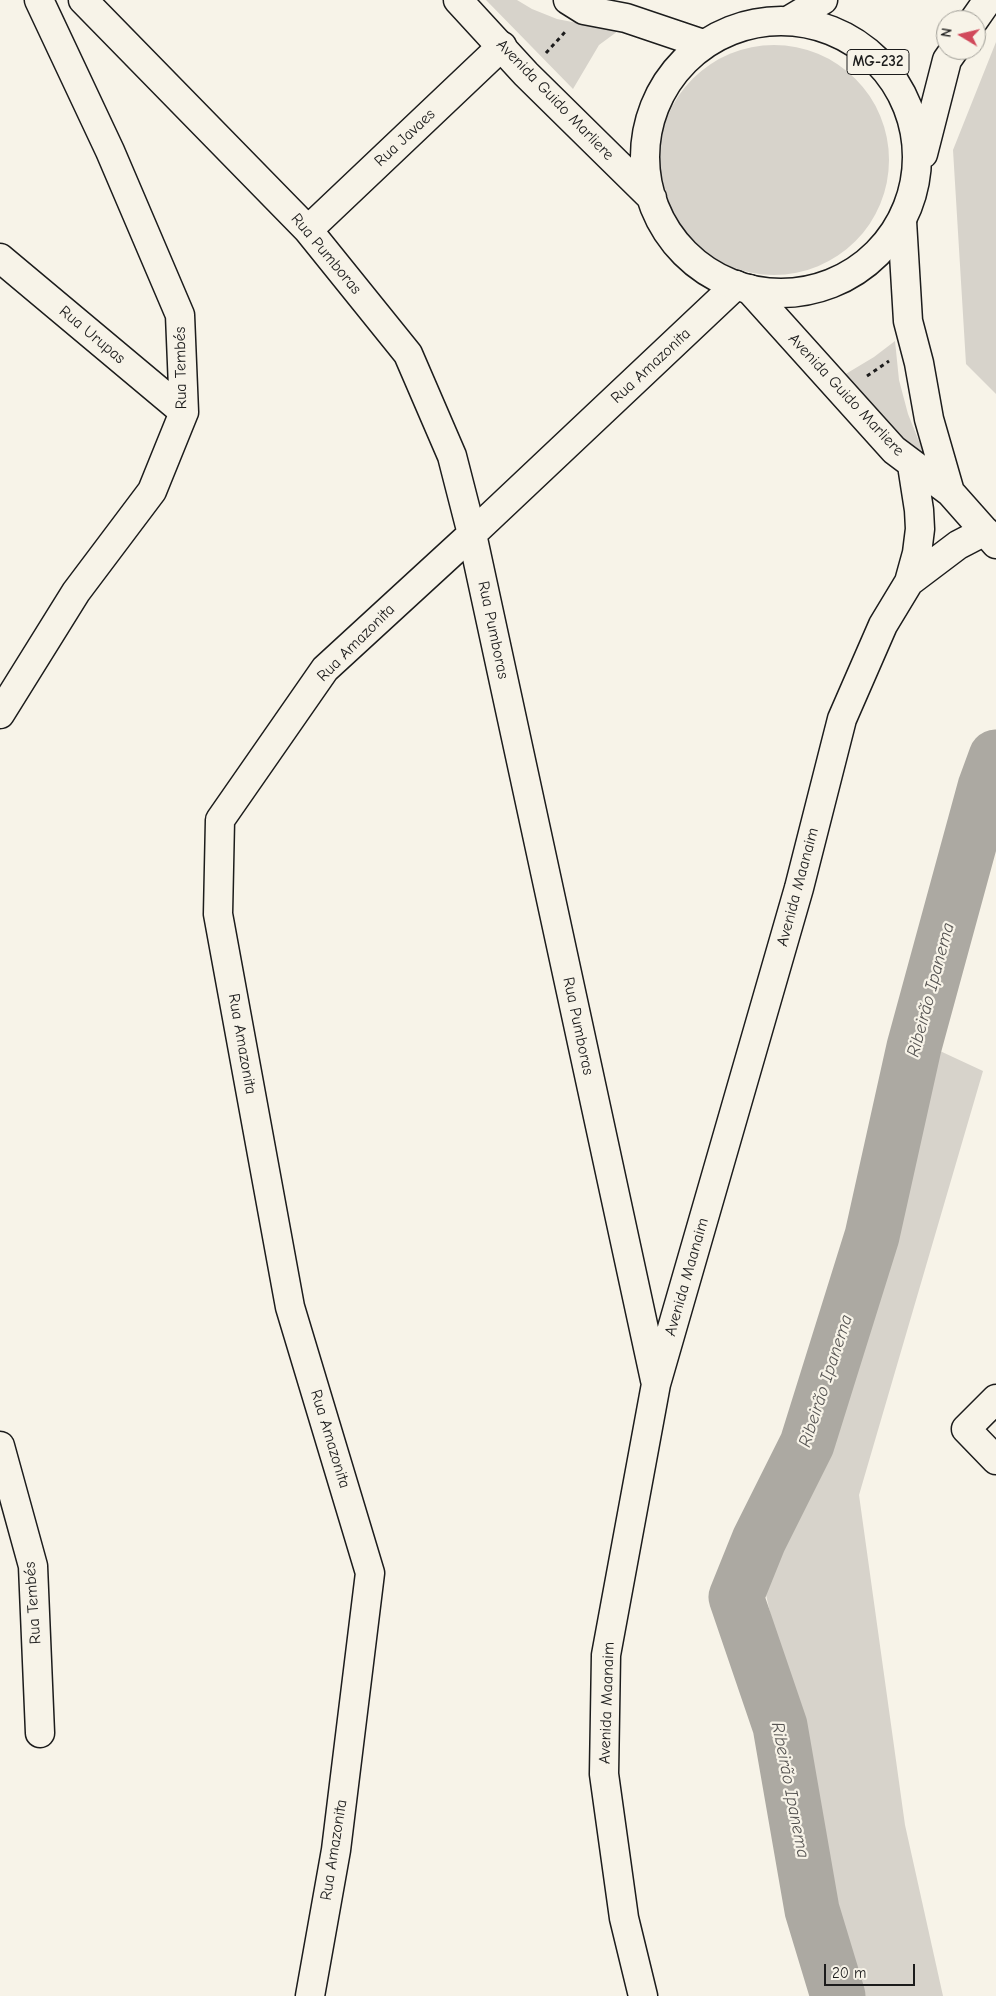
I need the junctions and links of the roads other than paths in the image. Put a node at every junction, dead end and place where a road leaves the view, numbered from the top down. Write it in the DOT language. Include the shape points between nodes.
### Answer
graph roads {
  1 [pos="39,0"];
  2 [pos="83,0"];
  3 [pos="458,0"];
  4 [pos="823,0"];
  5 [pos="576,5"];
  6 [pos="791,19"];
  7 [pos="703,44"];
  8 [pos="502,46"];
  9 [pos="947,60"];
  10 [pos="916,179"];
  11 [pos="652,198"];
  12 [pos="902,221"];
  13 [pos="308,230"];
  14 [pos="0,258"];
  15 [pos="742,287"];
  16 [pos="184,412"];
  17 [pos="912,465"];
  18 [pos="950,492"];
  19 [pos="472,534"];
  20 [pos="990,538"];
  21 [pos="909,582"];
  22 [pos="0,714"];
  23 [pos="656,1384"];
  24 [pos="996,1399"];
  25 [pos="0,1446"];
  26 [pos="996,1460"];
  27 [pos="40,1733"];
  28 [pos="310,1996"];
  29 [pos="643,1996"];
  1 -- 16 [label="street, Rua Tembés" via="110,151 180,315"];
  2 -- 13 [label="street, Rua Pumboras"];
  3 -- 8 [label="street, Avenida Guido Marliere / MG-232"];
  4 -- 6 [label="street, MG-232"];
  5 -- 7 [label="street"];
  6 -- 7 [label="street, MG-232" via="745,24"];
  6 -- 10 [label="street, MG-232" via="846,35 889,72 914,122"];
  7 -- 11 [label="street, MG-232" via="672,75 652,113 645,156"];
  8 -- 11 [label="street, Avenida Guido Marliere / MG-232" via="526,74"];
  8 -- 13 [label="street, Rua Javaes"];
  9 -- 10 [label="street, MG-232"];
  10 -- 12 [label="street, MG-232"];
  11 -- 15 [label="street, MG-232" via="664,227 684,252 708,272"];
  12 -- 15 [label="street, MG-232" via="881,250 853,273 820,288 785,293"];
  12 -- 18 [label="street, Avenida Guido Marliere" via="908,321 929,419"];
  13 -- 19 [label="street, Rua Pumboras" via="408,354 452,456"];
  14 -- 16 [label="street, Rua Urupas"];
  15 -- 17 [label="street, Avenida Guido Marliere" via="894,450"];
  15 -- 19 [label="street, Rua Amazonita"];
  16 -- 22 [label="street, Rua Tembés" via="152,491 76,592"];
  17 -- 18 [label="street, Avenida Guido Marliere"];
  17 -- 21 [label="street, Avenida Maanaim" via="920,529"];
  18 -- 20 [label="street, Avenida Guido Marliere"];
  19 -- 23 [label="street, Rua Pumboras"];
  19 -- 28 [label="street, Rua Amazonita" via="325,669 220,820 218,914 290,1307 370,1573 336,1850"];
  20 -- 21 [label="street, Avenida Maanaim" via="958,545"];
  21 -- 23 [label="street, Avenida Maanaim" via="883,625 842,719 799,888"];
  23 -- 29 [label="street, Avenida Maanaim" via="606,1655 604,1774 624,1918"];
  24 -- 26 [label="street" via="966,1429"];
  25 -- 27 [label="street, Rua Tembés" via="34,1566"];
}
